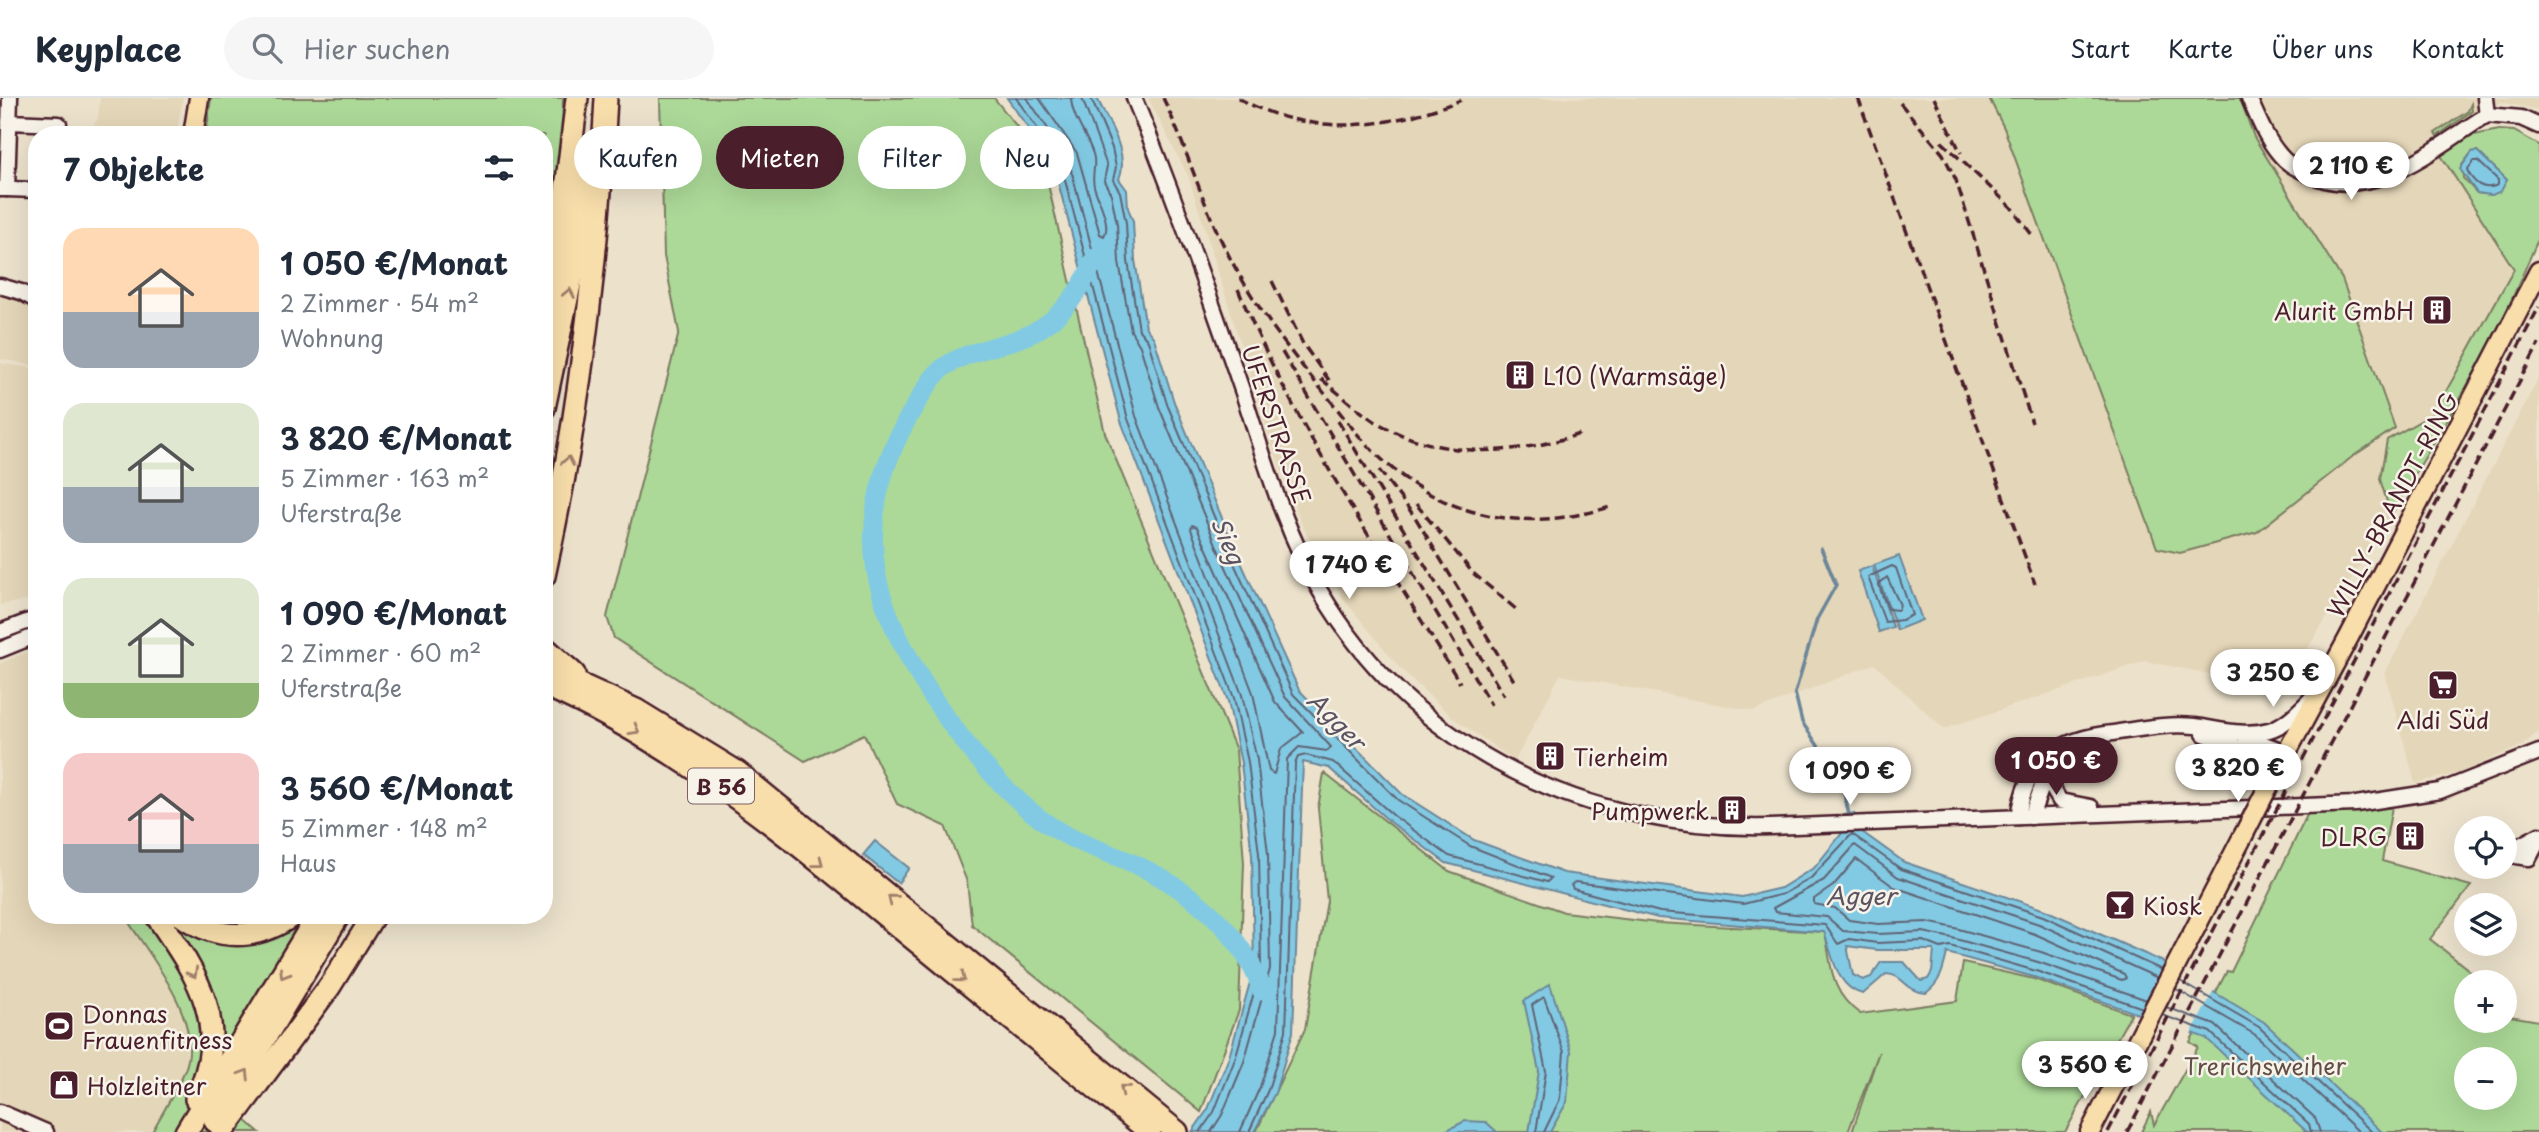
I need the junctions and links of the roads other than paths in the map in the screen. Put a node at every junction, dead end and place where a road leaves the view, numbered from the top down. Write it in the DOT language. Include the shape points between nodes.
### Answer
graph roads {
  1 [pos="10,98"];
  2 [pos="199,98"];
  3 [pos="577,98"];
  4 [pos="596,98"];
  5 [pos="606,98"];
  6 [pos="1134,98"];
  7 [pos="2249,98"];
  8 [pos="2485,98"];
  9 [pos="2487,115"];
  10 [pos="9,122"];
  11 [pos="59,124"];
  12 [pos="194,126"];
  13 [pos="2539,126"];
  14 [pos="3,189"];
  15 [pos="28,190"];
  16 [pos="2539,271"];
  17 [pos="553,275"];
  18 [pos="0,286"];
  19 [pos="28,296"];
  20 [pos="553,365"];
  21 [pos="553,528"];
  22 [pos="28,621"];
  23 [pos="0,632"];
  24 [pos="28,639"];
  25 [pos="0,650"];
  26 [pos="553,658"];
  27 [pos="553,674"];
  28 [pos="553,687"];
  29 [pos="2319,692"];
  30 [pos="583,693"];
  31 [pos="553,694"];
  32 [pos="2179,725"];
  33 [pos="2227,731"];
  34 [pos="2105,734"];
  35 [pos="2207,735"];
  36 [pos="2539,752"];
  37 [pos="2283,758"];
  38 [pos="2049,767"];
  39 [pos="2268,784"];
  40 [pos="2119,814"];
  41 [pos="2024,817"];
  42 [pos="162,924"];
  43 [pos="196,924"];
  44 [pos="276,924"];
  45 [pos="312,924"];
  46 [pos="334,924"];
  47 [pos="368,924"];
  48 [pos="914,928"];
  49 [pos="0,1112"];
  50 [pos="46,1132"];
  51 [pos="183,1132"];
  52 [pos="208,1132"];
  53 [pos="222,1132"];
  54 [pos="1150,1132"];
  55 [pos="1177,1132"];
  56 [pos="2090,1132"];
  1 -- 10 [label="street"];
  2 -- 12 [label="main road"];
  3 -- 17 [label="highway"];
  20 -- 4 [label="highway, one-way" via="577,251"];
  21 -- 5 [label="highway, one-way" via="577,401 596,248"];
  6 -- 41 [label="street, UFERSTRASSE" via="1190,240 1289,530 1321,593 1377,668 1449,732 1485,756 1561,793 1615,811 1678,824 1745,828"];
  7 -- 9 [label="street" via="2270,142 2289,164 2316,178 2355,184 2391,174"];
  8 -- 9 [label="street"];
  9 -- 13 [label="street" via="2521,118"];
  10 -- 11 [label="street"];
  10 -- 14 [label="street"];
  14 -- 15 [label="street"];
  16 -- 29 [label="main road, WILLY-BRANDT-RING"];
  18 -- 19 [label="street"];
  22 -- 23 [label="street"];
  24 -- 25 [label="street"];
  26 -- 30 [label="highway"];
  27 -- 30 [label="highway, B 56"];
  28 -- 30 [label="highway, B 56"];
  29 -- 33 [label="street" via="2280,726 2257,733"];
  29 -- 37 [label="main road, WILLY-BRANDT-RING"];
  30 -- 31 [label="highway"];
  30 -- 48 [label="highway, B 56" via="683,737 737,772"];
  32 -- 33 [label="street"];
  32 -- 34 [label="street"];
  32 -- 35 [label="street"];
  33 -- 37 [label="street" via="2270,743"];
  34 -- 38 [label="street" via="2063,752"];
  34 -- 41 [label="street" via="2067,743 2043,759 2022,793"];
  35 -- 37 [label="street"];
  35 -- 39 [label="street" via="2256,760"];
  36 -- 40 [label="street, UFERSTRASSE" via="2440,791 2385,801"];
  37 -- 39 [label="main road, WILLY-BRANDT-RING"];
  38 -- 40 [label="street" via="2052,791 2062,803"];
  38 -- 41 [label="street"];
  39 -- 56 [label="main road, WILLY-BRANDT-RING, bridge"];
  40 -- 41 [label="street, UFERSTRASSE"];
  42 -- 51 [label="highway, one-way" via="199,982 211,1021 206,1075"];
  43 -- 44 [label="highway" via="229,936 260,932"];
  45 -- 51 [label="highway, one-way"];
  52 -- 46 [label="highway, one-way"];
  47 -- 53 [label="highway" via="330,986"];
  48 -- 54 [label="highway, B 56, one-way"];
  55 -- 48 [label="highway, B 56, one-way"];
  49 -- 50 [label="street"];
}
